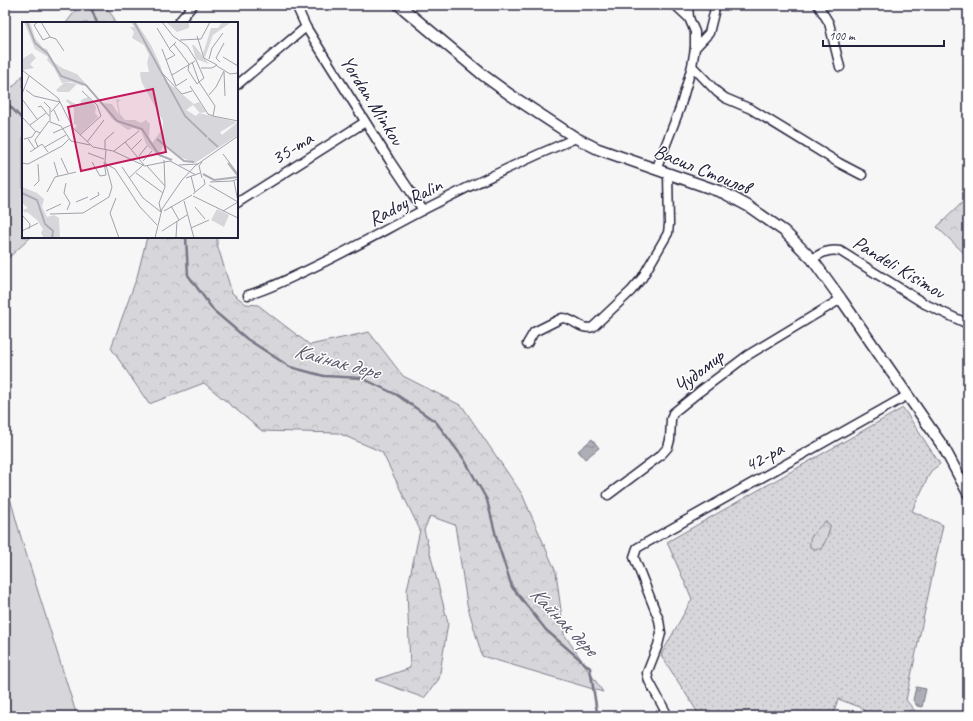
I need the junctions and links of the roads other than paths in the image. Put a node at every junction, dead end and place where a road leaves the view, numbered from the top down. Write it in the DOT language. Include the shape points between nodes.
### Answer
graph roads {
  1 [pos="193,5"];
  2 [pos="296,5"];
  3 [pos="399,5"];
  4 [pos="675,5"];
  5 [pos="688,5"];
  6 [pos="715,5"];
  7 [pos="818,5"];
  8 [pos="689,18"];
  9 [pos="179,22"];
  10 [pos="306,27"];
  11 [pos="695,48"];
  12 [pos="692,66"];
  13 [pos="840,67"];
  14 [pos="238,84"];
  15 [pos="365,122"];
  16 [pos="576,138"];
  17 [pos="656,170"];
  18 [pos="668,174"];
  19 [pos="862,175"];
  20 [pos="238,201"];
  21 [pos="423,210"];
  22 [pos="812,259"];
  23 [pos="248,295"];
  24 [pos="841,299"];
  25 [pos="968,324"];
  26 [pos="527,344"];
  27 [pos="908,395"];
  28 [pos="968,493"];
  29 [pos="608,495"];
  30 [pos="668,716"];
  1 -- 9 [label="street"];
  2 -- 10 [label="street, Yordan Minkov"];
  3 -- 16 [label="street, Васил Стоилов" via="483,75"];
  4 -- 8 [label="street"];
  5 -- 8 [label="street"];
  6 -- 11 [label="street" via="709,33"];
  7 -- 13 [label="street" via="829,23"];
  8 -- 11 [label="street" via="695,32"];
  10 -- 14 [label="street"];
  10 -- 15 [label="street, Yordan Minkov"];
  11 -- 12 [label="street"];
  12 -- 17 [label="street" via="680,108"];
  12 -- 19 [label="street" via="726,98 751,109"];
  15 -- 20 [label="street, 35-та"];
  15 -- 21 [label="street, Yordan Minkov"];
  16 -- 17 [label="street, Васил Стоилов" via="598,149"];
  16 -- 21 [label="street, Radoy Ralin"];
  17 -- 18 [label="street, Васил Стоилов"];
  18 -- 22 [label="street, Васил Стоилов" via="724,193 748,206 784,231"];
  18 -- 26 [label="street" via="668,233 638,283 593,326 580,326 562,318 534,332"];
  21 -- 23 [label="street, Radoy Ralin" via="312,268 261,292"];
  22 -- 24 [label="street, Васил Стоилов"];
  22 -- 25 [label="street, Pandeli Kisimov" via="832,249 840,251 925,304"];
  24 -- 27 [label="street, Васил Стоилов"];
  24 -- 29 [label="street, Чудомир" via="748,355 674,413 668,447"];
  27 -- 28 [label="street, Васил Стоилов" via="944,448"];
  27 -- 30 [label="street, 42-ра" via="637,548 634,557 659,620 661,632 647,672 649,682"];
}
